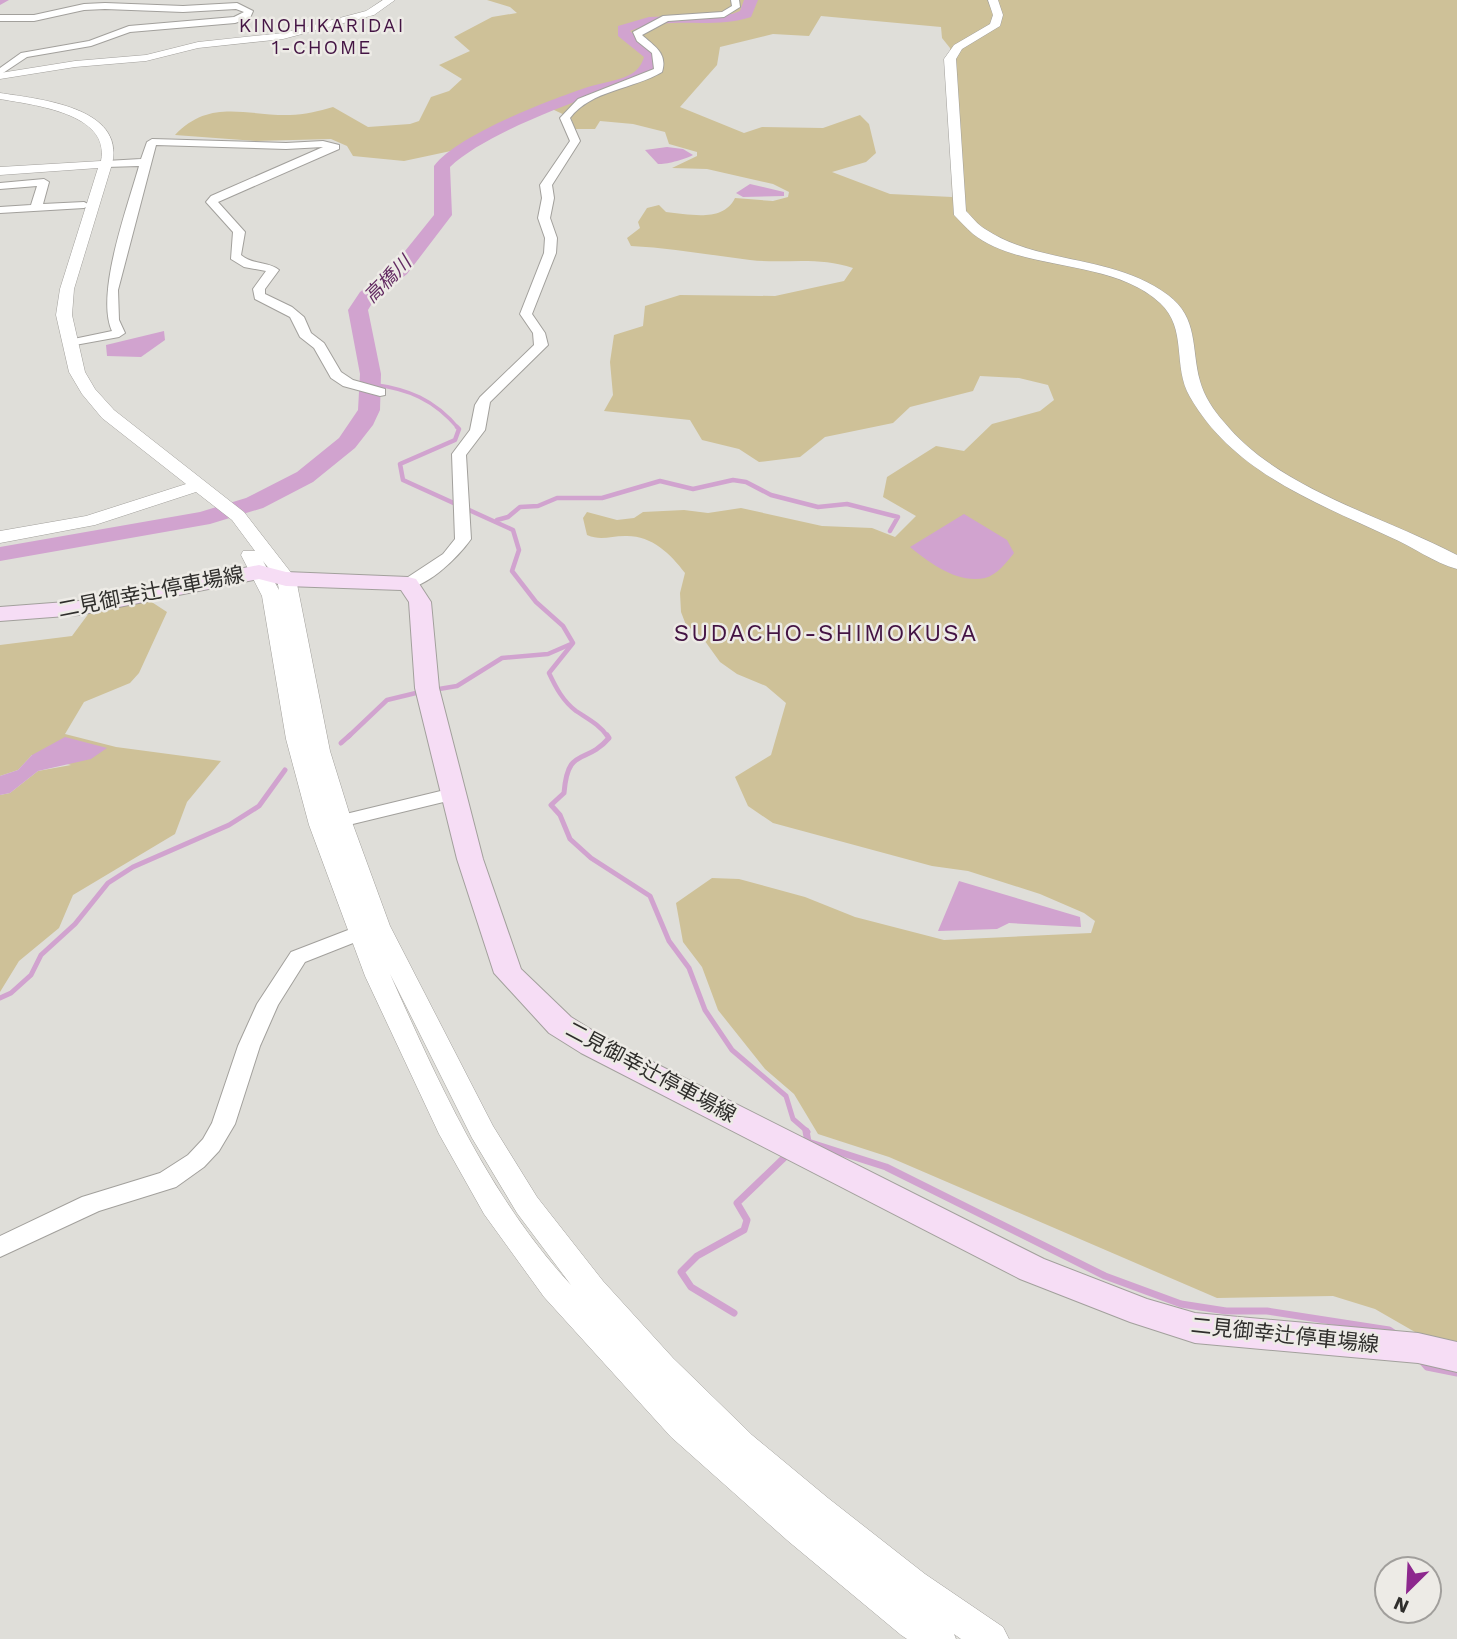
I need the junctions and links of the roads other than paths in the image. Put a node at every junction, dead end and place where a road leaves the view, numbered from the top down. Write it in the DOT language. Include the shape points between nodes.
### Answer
graph roads {
  1 [pos="390,0"];
  2 [pos="735,0"];
  3 [pos="993,0"];
  4 [pos="0,18"];
  5 [pos="0,74"];
  6 [pos="0,98"];
  7 [pos="145,162"];
  8 [pos="100,164"];
  9 [pos="0,171"];
  10 [pos="0,186"];
  11 [pos="84,205"];
  12 [pos="36,206"];
  13 [pos="0,210"];
  14 [pos="52,335"];
  15 [pos="69,344"];
  16 [pos="61,371"];
  17 [pos="380,392"];
  18 [pos="209,502"];
  19 [pos="464,502"];
  20 [pos="463,520"];
  21 [pos="0,537"];
  22 [pos="1457,563"];
  23 [pos="273,576"];
  24 [pos="408,584"];
  25 [pos="0,614"];
  26 [pos="428,691"];
  27 [pos="453,794"];
  28 [pos="330,824"];
  29 [pos="369,929"];
  30 [pos="795,1147"];
  31 [pos="0,1247"];
  32 [pos="1457,1357"];
  33 [pos="938,1639"];
  34 [pos="991,1639"];
  1 -- 5 [label="street" via="370,13 284,36 198,45 146,58"];
  2 -- 19 [label="street" via="736,7 724,14 666,18 636,34 652,45 659,69 645,79 578,102 565,118 575,141 546,185 544,218 551,238 550,253 526,314 541,345 482,403 481,424 459,453"];
  3 -- 22 [label="street" via="998,15 995,26 958,47 950,60 958,212 962,218 995,240 1124,276 1158,294 1181,318 1196,393 1226,435 1278,475"];
  4 -- 5 [label="street" via="34,18 104,6 237,6 249,11 235,20 139,27 92,43 24,55"];
  6 -- 8 [label="street" via="78,124 93,136"];
  7 -- 8 [label="street"];
  7 -- 15 [label="street" via="112,290 113,320 119,333"];
  7 -- 17 [label="street" via="152,142 192,139 335,147 212,202 239,232 237,260 273,270 259,296 297,316 336,375"];
  8 -- 9 [label="street"];
  8 -- 11 [label="street"];
  8 -- 15 [label="street" via="67,289 64,315"];
  10 -- 12 [label="street" via="44,183"];
  11 -- 12 [label="street"];
  11 -- 14 [label="street" via="54,288"];
  12 -- 13 [label="street"];
  15 -- 18 [label="street" via="77,372 108,414"];
  16 -- 18 [label="street" via="92,416 120,443"];
  18 -- 21 [label="street"];
  18 -- 23 [label="street"];
  19 -- 20 [label="street"];
  20 -- 24 [label="street" via="463,539 449,557"];
  23 -- 24 [label="main road, 二見御幸辻停車場線"];
  23 -- 25 [label="main road, 二見御幸辻停車場線" via="214,579 79,608"];
  23 -- 28 [label="street" via="319,751"];
  24 -- 26 [label="main road, 二見御幸辻停車場線" via="420,601"];
  26 -- 27 [label="main road, 二見御幸辻停車場線"];
  27 -- 28 [label="street"];
  27 -- 30 [label="main road, 二見御幸辻停車場線" via="508,973 524,990 560,1025 592,1045"];
  28 -- 29 [label="street"];
  29 -- 31 [label="street" via="298,957 268,1004 249,1046 223,1124 196,1161 168,1180 91,1204"];
  29 -- 33 [label="street" via="453,1134 494,1206 555,1288 682,1427 800,1530"];
  29 -- 34 [label="street" via="527,1205 592,1290 662,1368 741,1445 913,1586"];
  30 -- 32 [label="main road, 二見御幸辻停車場線" via="1032,1269 1142,1312 1195,1328 1418,1348"];
}
